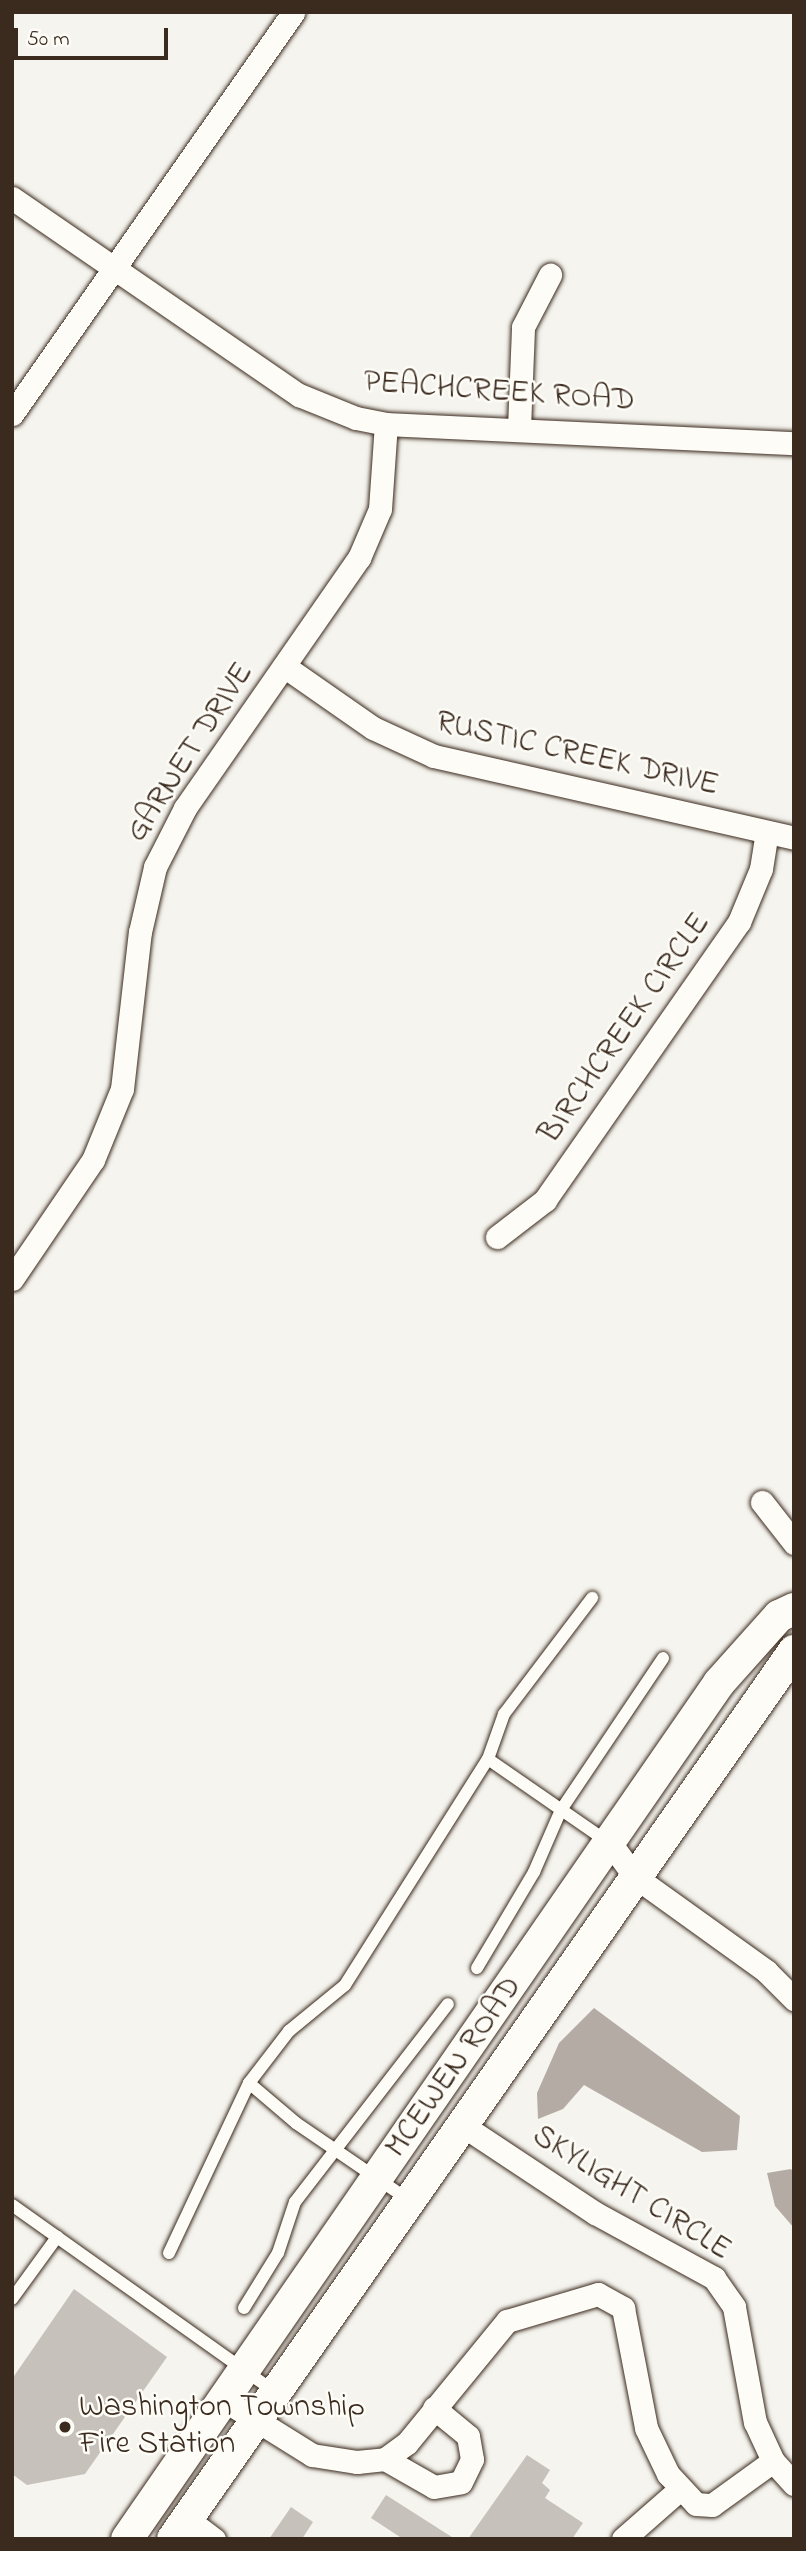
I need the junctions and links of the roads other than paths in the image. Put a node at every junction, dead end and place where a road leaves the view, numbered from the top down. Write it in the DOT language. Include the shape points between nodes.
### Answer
graph roads {
  1 [pos="292,12"];
  2 [pos="12,198"];
  3 [pos="112,269"];
  4 [pos="550,275"];
  5 [pos="12,414"];
  6 [pos="386,424"];
  7 [pos="519,428"];
  8 [pos="794,443"];
  9 [pos="284,666"];
  10 [pos="767,832"];
  11 [pos="794,838"];
  12 [pos="498,1237"];
  13 [pos="12,1279"];
  14 [pos="762,1502"];
  15 [pos="794,1543"];
  16 [pos="592,1598"];
  17 [pos="794,1609"];
  18 [pos="794,1651"];
  19 [pos="663,1658"];
  20 [pos="488,1759"];
  21 [pos="561,1810"];
  22 [pos="611,1844"];
  23 [pos="634,1876"];
  24 [pos="477,1968"];
  25 [pos="794,1999"];
  26 [pos="448,2004"];
  27 [pos="248,2083"];
  28 [pos="459,2123"];
  29 [pos="337,2148"];
  30 [pos="379,2177"];
  31 [pos="406,2198"];
  32 [pos="12,2205"];
  33 [pos="57,2238"];
  34 [pos="169,2253"];
  35 [pos="12,2300"];
  36 [pos="244,2308"];
  37 [pos="245,2371"];
  38 [pos="275,2392"];
  39 [pos="225,2400"];
  40 [pos="434,2408"];
  41 [pos="254,2421"];
  42 [pos="385,2459"];
  43 [pos="774,2460"];
  44 [pos="794,2484"];
  45 [pos="680,2489"];
  46 [pos="180,2529"];
  47 [pos="127,2539"];
  48 [pos="214,2539"];
  49 [pos="623,2539"];
  1 -- 3 [label="street"];
  2 -- 3 [label="street, PEACHCREEK ROAD"];
  3 -- 5 [label="street"];
  3 -- 6 [label="street, PEACHCREEK ROAD" via="299,395"];
  4 -- 7 [label="street" via="523,327"];
  6 -- 7 [label="street, PEACHCREEK ROAD"];
  6 -- 9 [label="street, GARNET DRIVE" via="384,483 371,534"];
  7 -- 8 [label="street, PEACHCREEK ROAD"];
  9 -- 10 [label="street, RUSTIC CREEK DRIVE" via="373,728 434,756"];
  9 -- 13 [label="street, GARNET DRIVE" via="164,847 143,910 122,1089 93,1160"];
  10 -- 11 [label="street, RUSTIC CREEK DRIVE"];
  10 -- 12 [label="street, BIRCHCREEK CIRCLE" via="761,869 739,922 545,1200"];
  14 -- 15 [label="street"];
  16 -- 20 [label="lane" via="504,1714"];
  17 -- 22 [label="street, MCEWEN ROAD" via="779,1616 719,1683"];
  18 -- 23 [label="street, MCEWEN ROAD"];
  19 -- 21 [label="lane"];
  20 -- 21 [label="lane"];
  20 -- 27 [label="lane" via="345,1985 289,2031"];
  21 -- 22 [label="lane"];
  21 -- 24 [label="lane" via="534,1872"];
  22 -- 23 [label="street"];
  22 -- 30 [label="street, MCEWEN ROAD"];
  23 -- 25 [label="street" via="766,1971"];
  23 -- 28 [label="street, MCEWEN ROAD"];
  26 -- 29 [label="lane"];
  27 -- 29 [label="lane" via="296,2123"];
  27 -- 34 [label="lane"];
  28 -- 31 [label="street, MCEWEN ROAD"];
  28 -- 43 [label="street, SKYLIGHT CIRCLE" via="595,2213 714,2278 734,2307 755,2422"];
  29 -- 30 [label="lane"];
  29 -- 36 [label="lane" via="295,2202 278,2253"];
  30 -- 31 [label="lane"];
  30 -- 37 [label="street, MCEWEN ROAD"];
  31 -- 38 [label="street, MCEWEN ROAD"];
  32 -- 33 [label="lane"];
  33 -- 35 [label="lane"];
  33 -- 37 [label="lane"];
  37 -- 38 [label="lane"];
  37 -- 39 [label="street, MCEWEN ROAD"];
  38 -- 41 [label="street, MCEWEN ROAD"];
  39 -- 41 [label="street"];
  39 -- 47 [label="street, MCEWEN ROAD"];
  40 -- 42 [label="street" via="407,2443"];
  40 -- 42 [label="street" via="468,2436 472,2459 461,2482 434,2487"];
  40 -- 45 [label="street" via="507,2321 522,2312 608,2295 623,2308 646,2428"];
  41 -- 42 [label="street" via="312,2455 358,2462"];
  41 -- 46 [label="street, MCEWEN ROAD"];
  43 -- 44 [label="street, SKYLIGHT CIRCLE"];
  43 -- 45 [label="street" via="712,2505 696,2504"];
  45 -- 49 [label="street"];
  46 -- 48 [label="street"];
}
